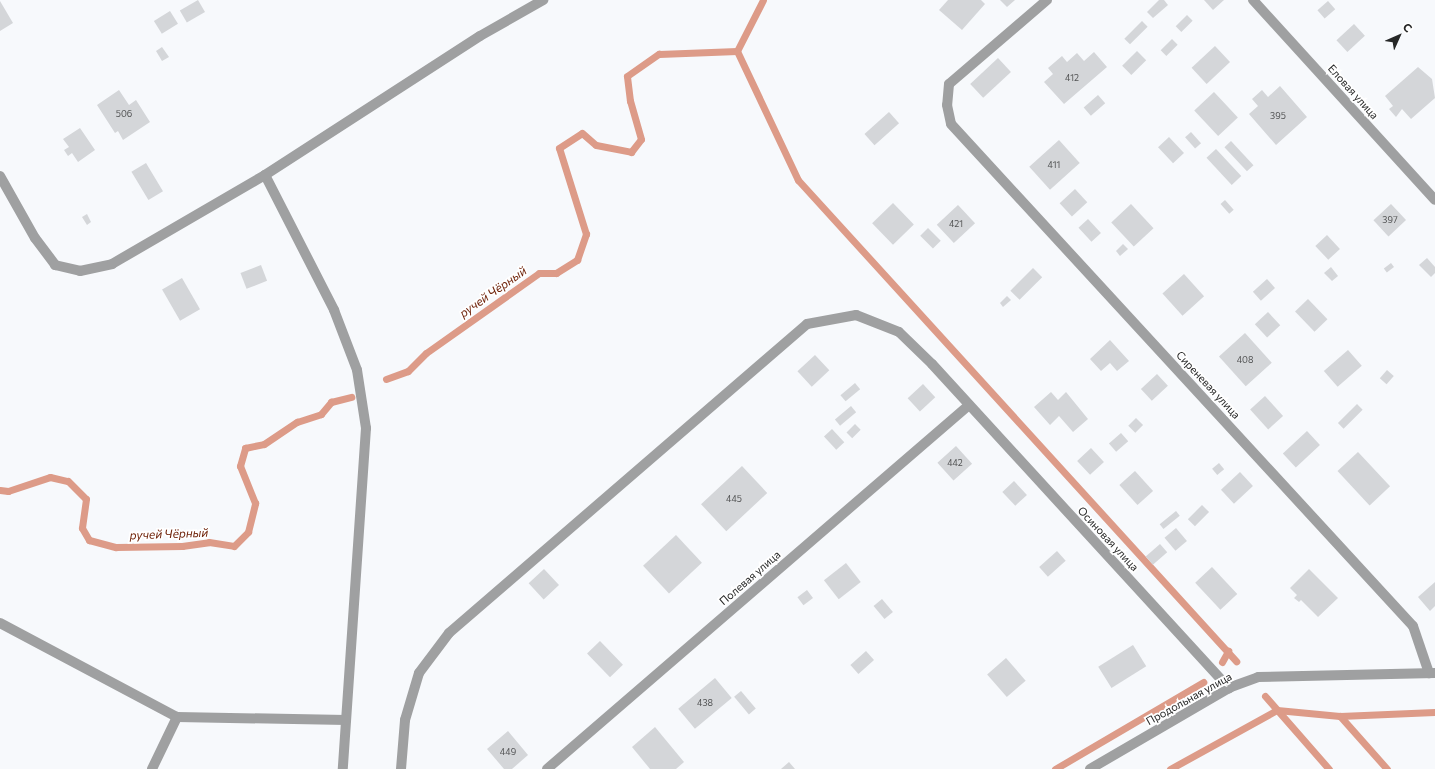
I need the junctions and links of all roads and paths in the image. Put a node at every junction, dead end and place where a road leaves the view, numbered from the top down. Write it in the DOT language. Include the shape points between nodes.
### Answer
graph roads {
  1 [pos="543,0"];
  2 [pos="1047,0"];
  3 [pos="1253,0"];
  4 [pos="0,176"];
  5 [pos="265,176"];
  6 [pos="1435,200"];
  7 [pos="969,406"];
  8 [pos="0,623"];
  9 [pos="1432,673"];
  10 [pos="1229,688"];
  11 [pos="177,717"];
  12 [pos="346,720"];
  13 [pos="152,769"];
  14 [pos="342,769"];
  15 [pos="401,769"];
  16 [pos="547,769"];
  17 [pos="1090,769"];
  1 -- 5 [label="street" via="480,36"];
  2 -- 9 [label="street, Сиреневая улица" via="949,84 947,105 951,124 1413,626"];
  3 -- 6 [label="street, Еловая улица"];
  4 -- 5 [label="street" via="35,238 55,265 80,272 112,264"];
  5 -- 12 [label="street" via="334,310 357,370 364,413 366,428"];
  7 -- 10 [label="street, Осиновая улица"];
  7 -- 15 [label="street, Осиновая улица" via="899,332 856,315 807,324 449,633 419,673 406,720"];
  7 -- 16 [label="street, Полевая улица"];
  8 -- 11 [label="street"];
  9 -- 10 [label="street, Продольная улица" via="1258,677"];
  10 -- 17 [label="street, Продольная улица"];
  11 -- 12 [label="street"];
  11 -- 13 [label="street"];
  12 -- 14 [label="street"];
}
